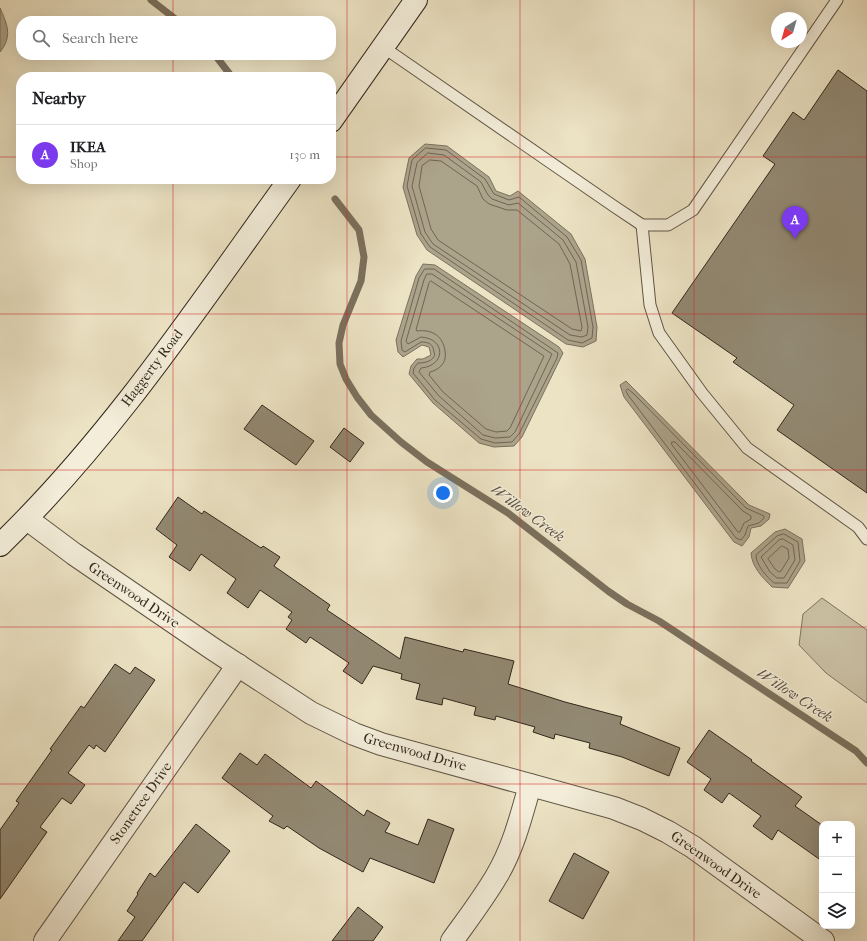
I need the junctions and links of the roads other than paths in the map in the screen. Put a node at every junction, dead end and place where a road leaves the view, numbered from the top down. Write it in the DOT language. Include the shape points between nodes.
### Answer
graph roads {
  1 [pos="416,0"];
  2 [pos="837,0"];
  3 [pos="383,47"];
  4 [pos="336,114"];
  5 [pos="286,184"];
  6 [pos="642,225"];
  7 [pos="27,519"];
  8 [pos="867,539"];
  9 [pos="0,545"];
  10 [pos="238,665"];
  11 [pos="530,785"];
  12 [pos="820,940"];
  13 [pos="45,941"];
  14 [pos="452,941"];
  1 -- 3 [label="street"];
  2 -- 6 [label="lane" via="693,210 668,225"];
  3 -- 4 [label="street"];
  3 -- 6 [label="lane"];
  5 -- 7 [label="street, Haggerty Road" via="116,416 69,474"];
  6 -- 8 [label="lane" via="650,305 659,333 702,393 747,448 858,527"];
  7 -- 9 [label="street, Haggerty Road"];
  7 -- 10 [label="street, Greenwood Drive"];
  10 -- 11 [label="street, Greenwood Drive" via="311,713 354,734 381,744"];
  10 -- 13 [label="street, Stonetree Drive"];
  11 -- 12 [label="street, Greenwood Drive" via="614,808 668,832 693,847"];
  11 -- 14 [label="street" via="508,854 496,877"];
}
